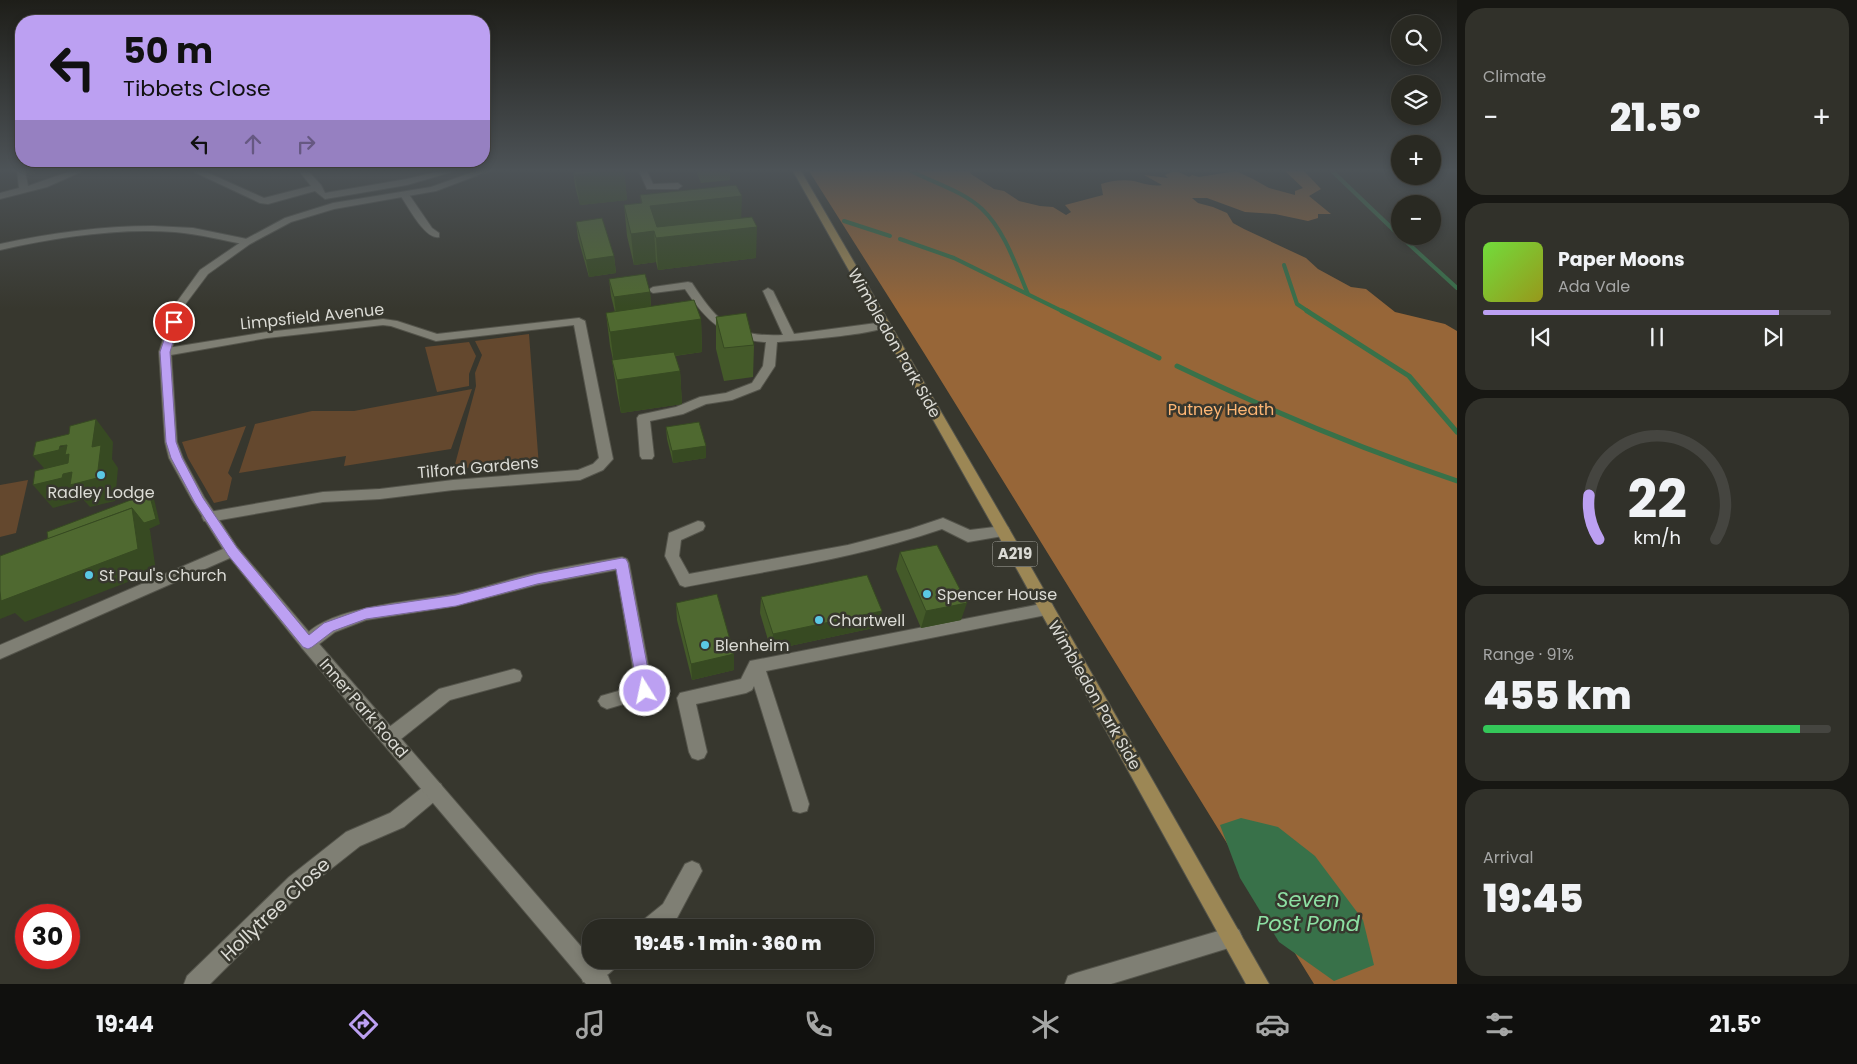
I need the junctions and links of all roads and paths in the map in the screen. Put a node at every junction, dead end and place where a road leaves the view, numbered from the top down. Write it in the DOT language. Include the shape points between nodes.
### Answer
graph roads {
  1 [pos="298,217"];
  2 [pos="420,217"];
  3 [pos="823,217"];
  4 [pos="436,235"];
  5 [pos="247,242"];
  6 [pos="0,247"];
  7 [pos="653,290"];
  8 [pos="768,291"];
  9 [pos="579,321"];
  10 [pos="884,325"];
  11 [pos="790,337"];
  12 [pos="772,339"];
  13 [pos="165,352"];
  14 [pos="647,456"];
  15 [pos="210,517"];
  16 [pos="698,526"];
  17 [pos="1003,531"];
  18 [pos="232,551"];
  19 [pos="1046,609"];
  20 [pos="308,643"];
  21 [pos="0,652"];
  22 [pos="756,666"];
  23 [pos="514,676"];
  24 [pos="607,701"];
  25 [pos="390,736"];
  26 [pos="698,752"];
  27 [pos="434,790"];
  28 [pos="800,804"];
  29 [pos="692,871"];
  30 [pos="660,919"];
  31 [pos="1232,937"];
  32 [pos="596,979"];
  33 [pos="194,984"];
  34 [pos="1076,984"];
  35 [pos="1258,984"];
  1 -- 5 [label="street, Inner Park Road"];
  2 -- 4 [label="street"];
  3 -- 10 [label="main road, Wimbledon Park Side / A219"];
  5 -- 6 [label="street" via="197,232 142,229 53,237"];
  5 -- 13 [label="street, Inner Park Road" via="204,272 179,306"];
  7 -- 12 [label="street" via="688,285 706,312 722,325 741,336"];
  8 -- 11 [label="street"];
  9 -- 13 [label="street, Limpsfield Avenue" via="436,338 383,322 267,335"];
  9 -- 15 [label="street, Tilford Gardens" via="606,459 598,467 580,475 323,497"];
  10 -- 11 [label="street"];
  10 -- 17 [label="main road, Wimbledon Park Side / A219"];
  11 -- 12 [label="street"];
  12 -- 14 [label="street" via="770,366 756,386 728,397 704,400 679,411 643,418"];
  13 -- 15 [label="street, Inner Park Road" via="171,442 176,458"];
  15 -- 18 [label="street, Inner Park Road"];
  16 -- 17 [label="street" via="674,537 672,556 685,581 809,559 923,531 943,523 968,536"];
  17 -- 19 [label="main road, Wimbledon Park Side / A219"];
  18 -- 20 [label="street, Inner Park Road"];
  18 -- 21 [label="street"];
  19 -- 22 [label="street"];
  19 -- 31 [label="main road, Wimbledon Park Side / A219"];
  20 -- 24 [label="street" via="328,627 366,614 456,600 537,579 622,563 645,691"];
  20 -- 25 [label="street, Inner Park Road"];
  22 -- 26 [label="street" via="746,685 686,698"];
  22 -- 28 [label="street"];
  23 -- 25 [label="street" via="445,694"];
  25 -- 27 [label="street, Inner Park Road"];
  27 -- 32 [label="street, Inner Park Road"];
  27 -- 33 [label="street, Hollytree Close" via="397,820 353,839 296,884"];
  29 -- 30 [label="street" via="670,911"];
  31 -- 34 [label="street"];
  31 -- 35 [label="main road, Wimbledon Park Side / A219"];
}
